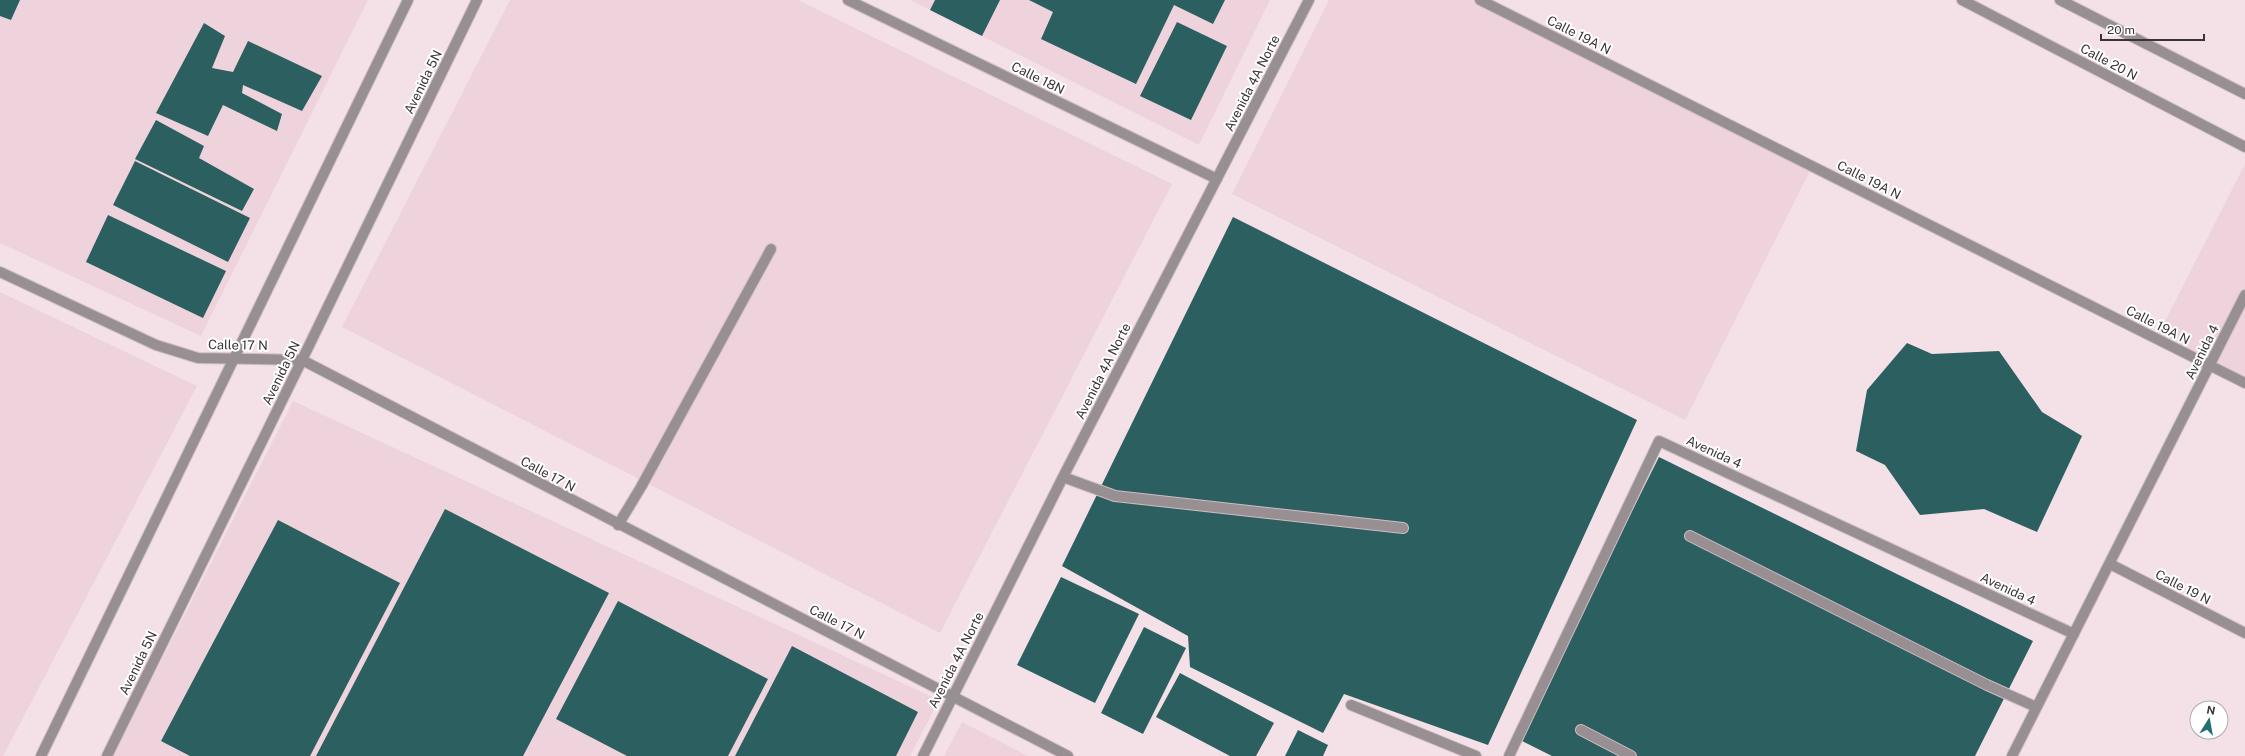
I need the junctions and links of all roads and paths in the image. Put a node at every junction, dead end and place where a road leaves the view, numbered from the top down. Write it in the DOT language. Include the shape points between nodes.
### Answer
graph roads {
  1 [pos="408,0"];
  2 [pos="477,0"];
  3 [pos="848,0"];
  4 [pos="1297,0"];
  5 [pos="1480,0"];
  6 [pos="1962,0"];
  7 [pos="2060,0"];
  8 [pos="1308,2"];
  9 [pos="2245,94"];
  10 [pos="2245,147"];
  11 [pos="1217,179"];
  12 [pos="771,249"];
  13 [pos="0,272"];
  14 [pos="2245,295"];
  15 [pos="234,358"];
  16 [pos="302,360"];
  17 [pos="2210,366"];
  18 [pos="2245,383"];
  19 [pos="1063,477"];
  20 [pos="618,525"];
  21 [pos="1403,528"];
  22 [pos="1690,536"];
  23 [pos="2110,564"];
  24 [pos="2245,633"];
  25 [pos="2074,634"];
  26 [pos="952,695"];
  27 [pos="1352,705"];
  28 [pos="2036,707"];
  29 [pos="1581,730"];
  30 [pos="41,756"];
  31 [pos="107,756"];
  32 [pos="923,756"];
  33 [pos="1068,756"];
  34 [pos="1476,756"];
  35 [pos="1508,756"];
  36 [pos="1630,756"];
  37 [pos="2012,756"];
  1 -- 15 [label="street"];
  2 -- 16 [label="street, Avenida 5N"];
  3 -- 11 [label="street, Calle 18N"];
  4 -- 8 [label="street"];
  5 -- 17 [label="street, Calle 19A N"];
  6 -- 10 [label="street, Calle 20 N"];
  7 -- 9 [label="street"];
  8 -- 11 [label="street, Avenida 4A Norte"];
  11 -- 19 [label="street, Avenida 4A Norte"];
  12 -- 20 [label="street" via="642,487"];
  13 -- 15 [label="street, Calle 17 N" via="156,345 198,358"];
  14 -- 17 [label="street, Avenida 4"];
  15 -- 16 [label="street, Calle 17 N"];
  15 -- 30 [label="street"];
  16 -- 20 [label="street, Calle 17 N"];
  16 -- 31 [label="street, Avenida 5N"];
  17 -- 18 [label="street, Calle 19A N"];
  17 -- 23 [label="street, Avenida 4"];
  19 -- 21 [label="street" via="1115,496"];
  19 -- 26 [label="street, Avenida 4A Norte"];
  20 -- 26 [label="street, Calle 17 N"];
  22 -- 28 [label="street"];
  23 -- 24 [label="street, Calle 19 N"];
  23 -- 25 [label="street, Avenida 4"];
  25 -- 28 [label="street, Avenida 4"];
  25 -- 35 [label="street, Avenida 4" via="1660,441"];
  26 -- 32 [label="street, Avenida 4A Norte"];
  26 -- 33 [label="street, Calle 17 N"];
  27 -- 34 [label="street"];
  28 -- 37 [label="street, Avenida 4"];
  29 -- 36 [label="street"];
}
